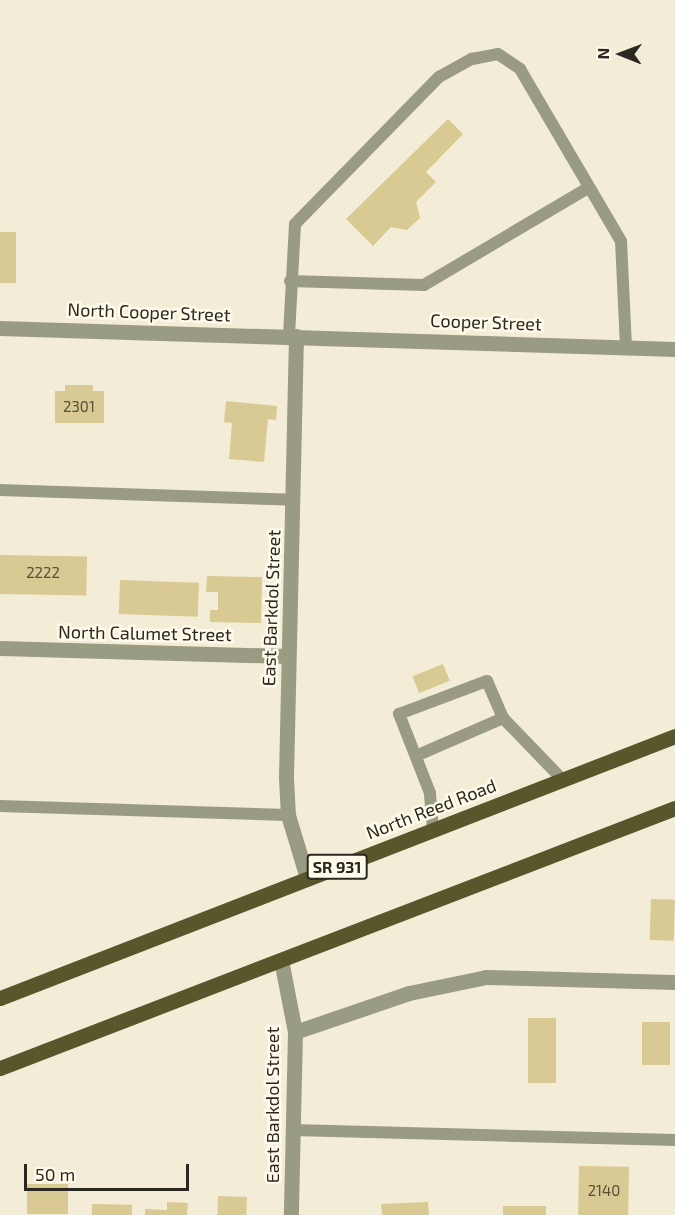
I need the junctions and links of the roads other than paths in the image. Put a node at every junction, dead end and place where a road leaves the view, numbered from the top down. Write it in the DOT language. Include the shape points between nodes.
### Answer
graph roads {
  1 [pos="588,188"];
  2 [pos="290,281"];
  3 [pos="0,328"];
  4 [pos="292,336"];
  5 [pos="626,347"];
  6 [pos="675,349"];
  7 [pos="0,490"];
  8 [pos="294,500"];
  9 [pos="0,648"];
  10 [pos="288,656"];
  11 [pos="503,718"];
  12 [pos="675,736"];
  13 [pos="418,755"];
  14 [pos="562,779"];
  15 [pos="0,806"];
  16 [pos="675,808"];
  17 [pos="288,815"];
  18 [pos="433,829"];
  19 [pos="307,878"];
  20 [pos="281,960"];
  21 [pos="675,982"];
  22 [pos="0,998"];
  23 [pos="295,1032"];
  24 [pos="0,1068"];
  25 [pos="293,1130"];
  26 [pos="675,1140"];
  27 [pos="291,1215"];
  1 -- 2 [label="lane" via="424,285"];
  1 -- 2 [label="lane" via="520,69 498,54 472,59 439,77 295,224"];
  1 -- 5 [label="lane" via="621,241"];
  2 -- 4 [label="lane"];
  3 -- 4 [label="street, North Cooper Street"];
  4 -- 5 [label="street, Cooper Street"];
  4 -- 8 [label="street, East Barkdol Street"];
  5 -- 6 [label="street, Cooper Street"];
  7 -- 8 [label="lane"];
  8 -- 10 [label="street, East Barkdol Street"];
  9 -- 10 [label="street, North Calumet Street"];
  10 -- 17 [label="street, East Barkdol Street"];
  11 -- 13 [label="lane"];
  11 -- 13 [label="lane" via="487,681 399,714"];
  11 -- 14 [label="lane"];
  12 -- 14 [label="main road, North Reed Road / SR 931"];
  13 -- 18 [label="lane"];
  14 -- 18 [label="main road, North Reed Road / SR 931"];
  15 -- 17 [label="lane"];
  16 -- 20 [label="main road"];
  17 -- 19 [label="street, East Barkdol Street"];
  18 -- 19 [label="main road, North Reed Road / SR 931"];
  19 -- 22 [label="main road, North Reed Road / SR 931"];
  20 -- 23 [label="street, East Barkdol Street"];
  20 -- 24 [label="main road"];
  21 -- 23 [label="street" via="486,977 409,993"];
  23 -- 25 [label="street, East Barkdol Street"];
  25 -- 26 [label="lane"];
  25 -- 27 [label="street, East Barkdol Street"];
}
